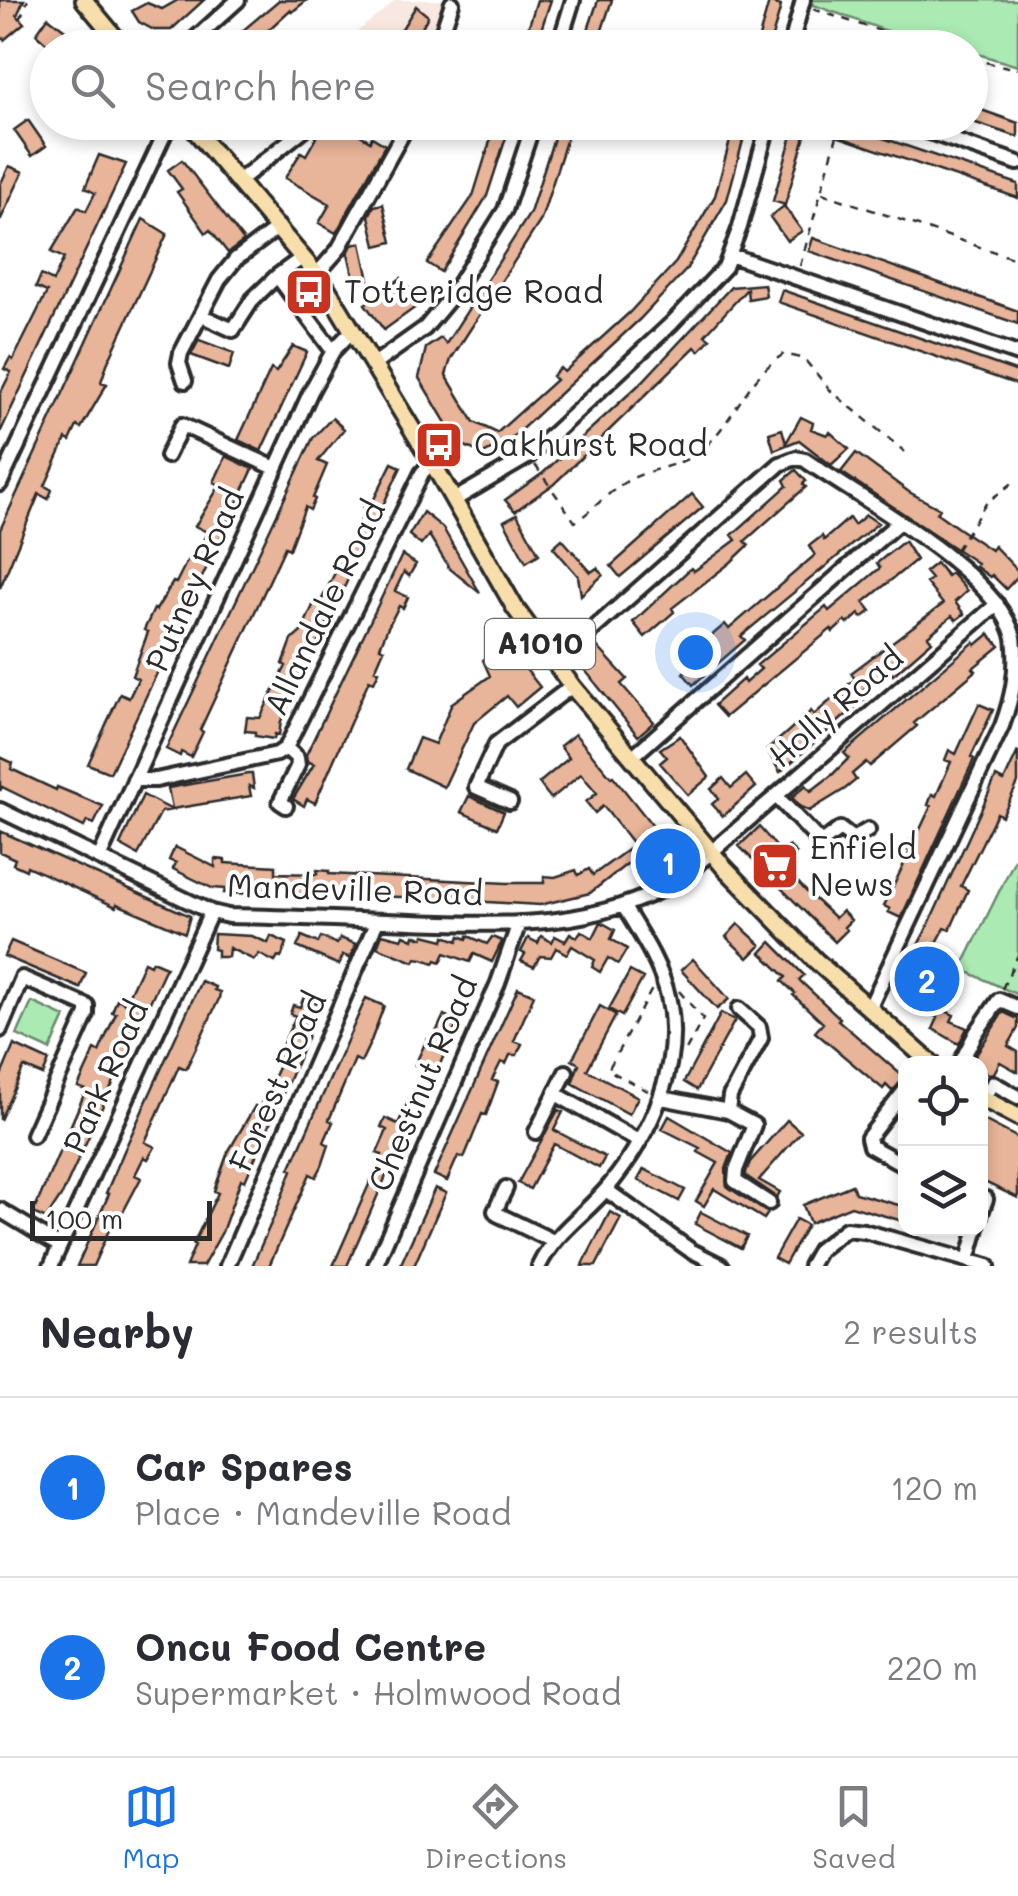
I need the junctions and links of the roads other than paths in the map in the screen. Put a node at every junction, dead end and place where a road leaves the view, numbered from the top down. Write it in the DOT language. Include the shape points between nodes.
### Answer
graph roads {
  1 [pos="84,0"];
  2 [pos="238,0"];
  3 [pos="573,0"];
  4 [pos="452,3"];
  5 [pos="802,3"];
  6 [pos="109,30"];
  7 [pos="205,30"];
  8 [pos="444,30"];
  9 [pos="564,30"];
  10 [pos="795,30"];
  11 [pos="162,140"];
  12 [pos="203,140"];
  13 [pos="291,140"];
  14 [pos="399,140"];
  15 [pos="528,140"];
  16 [pos="764,140"];
  17 [pos="952,140"];
  18 [pos="1018,163"];
  19 [pos="239,182"];
  20 [pos="279,227"];
  21 [pos="730,255"];
  22 [pos="304,257"];
  23 [pos="317,274"];
  24 [pos="277,276"];
  25 [pos="209,319"];
  26 [pos="352,331"];
  27 [pos="333,351"];
  28 [pos="1018,354"];
  29 [pos="373,366"];
  30 [pos="185,380"];
  31 [pos="168,456"];
  32 [pos="432,462"];
  33 [pos="276,468"];
  34 [pos="0,484"];
  35 [pos="454,500"];
  36 [pos="898,523"];
  37 [pos="997,604"];
  38 [pos="1014,623"];
  39 [pos="554,663"];
  40 [pos="572,686"];
  41 [pos="286,748"];
  42 [pos="632,757"];
  43 [pos="134,780"];
  44 [pos="776,796"];
  45 [pos="510,802"];
  46 [pos="286,806"];
  47 [pos="0,810"];
  48 [pos="868,830"];
  49 [pos="711,852"];
  50 [pos="99,858"];
  51 [pos="624,907"];
  52 [pos="212,912"];
  53 [pos="378,920"];
  54 [pos="519,923"];
  55 [pos="1018,1008"];
  56 [pos="739,1009"];
  57 [pos="868,1009"];
  58 [pos="0,1030"];
  59 [pos="923,1056"];
  60 [pos="964,1056"];
  61 [pos="566,1072"];
  62 [pos="988,1090"];
  63 [pos="556,1094"];
  64 [pos="1018,1097"];
  65 [pos="662,1098"];
  66 [pos="898,1099"];
  67 [pos="988,1100"];
  68 [pos="728,1111"];
  69 [pos="1018,1118"];
  70 [pos="536,1132"];
  71 [pos="33,1135"];
  72 [pos="638,1141"];
  73 [pos="898,1162"];
  74 [pos="506,1188"];
  75 [pos="606,1190"];
  76 [pos="769,1204"];
  77 [pos="0,1210"];
  78 [pos="975,1236"];
  79 [pos="553,1242"];
  80 [pos="60,1246"];
  81 [pos="968,1260"];
  82 [pos="51,1266"];
  83 [pos="227,1266"];
  84 [pos="375,1266"];
  85 [pos="540,1266"];
  86 [pos="722,1266"];
  87 [pos="810,1266"];
  88 [pos="988,1266"];
  1 -- 6 [label="main road"];
  2 -- 7 [label="street"];
  3 -- 9 [label="street"];
  4 -- 8 [label="street"];
  5 -- 10 [label="street"];
  11 -- 34 [label="street"];
  12 -- 19 [label="main road, A1010"];
  13 -- 19 [label="street"];
  14 -- 23 [label="street" via="338,250"];
  15 -- 29 [label="street" via="505,210 450,298 425,328"];
  16 -- 21 [label="street"];
  17 -- 18 [label="street"];
  19 -- 20 [label="main road, A1010"];
  20 -- 22 [label="main road, A1010"];
  20 -- 30 [label="street" via="219,280 181,353"];
  21 -- 28 [label="street"];
  21 -- 35 [label="street" via="672,323 529,456"];
  22 -- 23 [label="main road, A1010"];
  22 -- 24 [label="street"];
  23 -- 26 [label="main road, A1010"];
  24 -- 25 [label="street" via="233,330"];
  24 -- 27 [label="street"];
  26 -- 27 [label="street, Putney Road"];
  26 -- 29 [label="main road, A1010"];
  27 -- 33 [label="street, Putney Road"];
  29 -- 32 [label="main road, A1010"];
  31 -- 33 [label="street" via="182,425"];
  32 -- 35 [label="main road, A1010"];
  32 -- 41 [label="street, Allandale Road"];
  33 -- 43 [label="street, Putney Road"];
  35 -- 39 [label="main road, A1010"];
  36 -- 37 [label="street"];
  36 -- 39 [label="street" via="806,460 780,464"];
  36 -- 42 [label="street"];
  37 -- 38 [label="street"];
  37 -- 44 [label="street, Holly Road"];
  38 -- 57 [label="street" via="1017,686 1002,726"];
  39 -- 40 [label="main road, A1010"];
  40 -- 42 [label="main road, A1010"];
  40 -- 45 [label="street" via="496,744 476,787"];
  41 -- 43 [label="street, Allandale Road"];
  41 -- 46 [label="street" via="298,765 280,802"];
  42 -- 49 [label="main road, A1010"];
  43 -- 50 [label="street, Putney Road"];
  44 -- 48 [label="street" via="821,842 840,829 853,839"];
  44 -- 49 [label="street, Holly Road"];
  47 -- 50 [label="street, Mandeville Road"];
  49 -- 51 [label="street, Mandeville Road" via="678,881"];
  49 -- 57 [label="main road, A1010" via="738,891"];
  50 -- 52 [label="street, Mandeville Road"];
  51 -- 54 [label="street, Mandeville Road"];
  51 -- 65 [label="street" via="668,998"];
  52 -- 53 [label="street, Mandeville Road"];
  52 -- 80 [label="street, Park Road"];
  53 -- 54 [label="street, Mandeville Road"];
  53 -- 83 [label="street, Forest Road"];
  54 -- 84 [label="street, Chestnut Road"];
  55 -- 60 [label="street" via="999,1000"];
  56 -- 68 [label="street" via="761,1038"];
  57 -- 59 [label="main road, A1010"];
  58 -- 71 [label="street" via="22,978 87,1006"];
  61 -- 63 [label="street"];
  62 -- 64 [label="street" via="993,1084"];
  63 -- 70 [label="street"];
  63 -- 72 [label="street"];
  65 -- 68 [label="street"];
  65 -- 72 [label="street"];
  66 -- 73 [label="street" via="868,1138 870,1146"];
  67 -- 69 [label="main road"];
  68 -- 76 [label="street" via="754,1125 735,1182"];
  72 -- 75 [label="street"];
  74 -- 79 [label="street" via="497,1214"];
  75 -- 79 [label="street"];
  75 -- 86 [label="street"];
  77 -- 80 [label="street"];
  78 -- 81 [label="street"];
  79 -- 85 [label="street"];
  80 -- 82 [label="street, Park Road"];
  81 -- 87 [label="street" via="846,1230"];
  81 -- 88 [label="street"];
}
